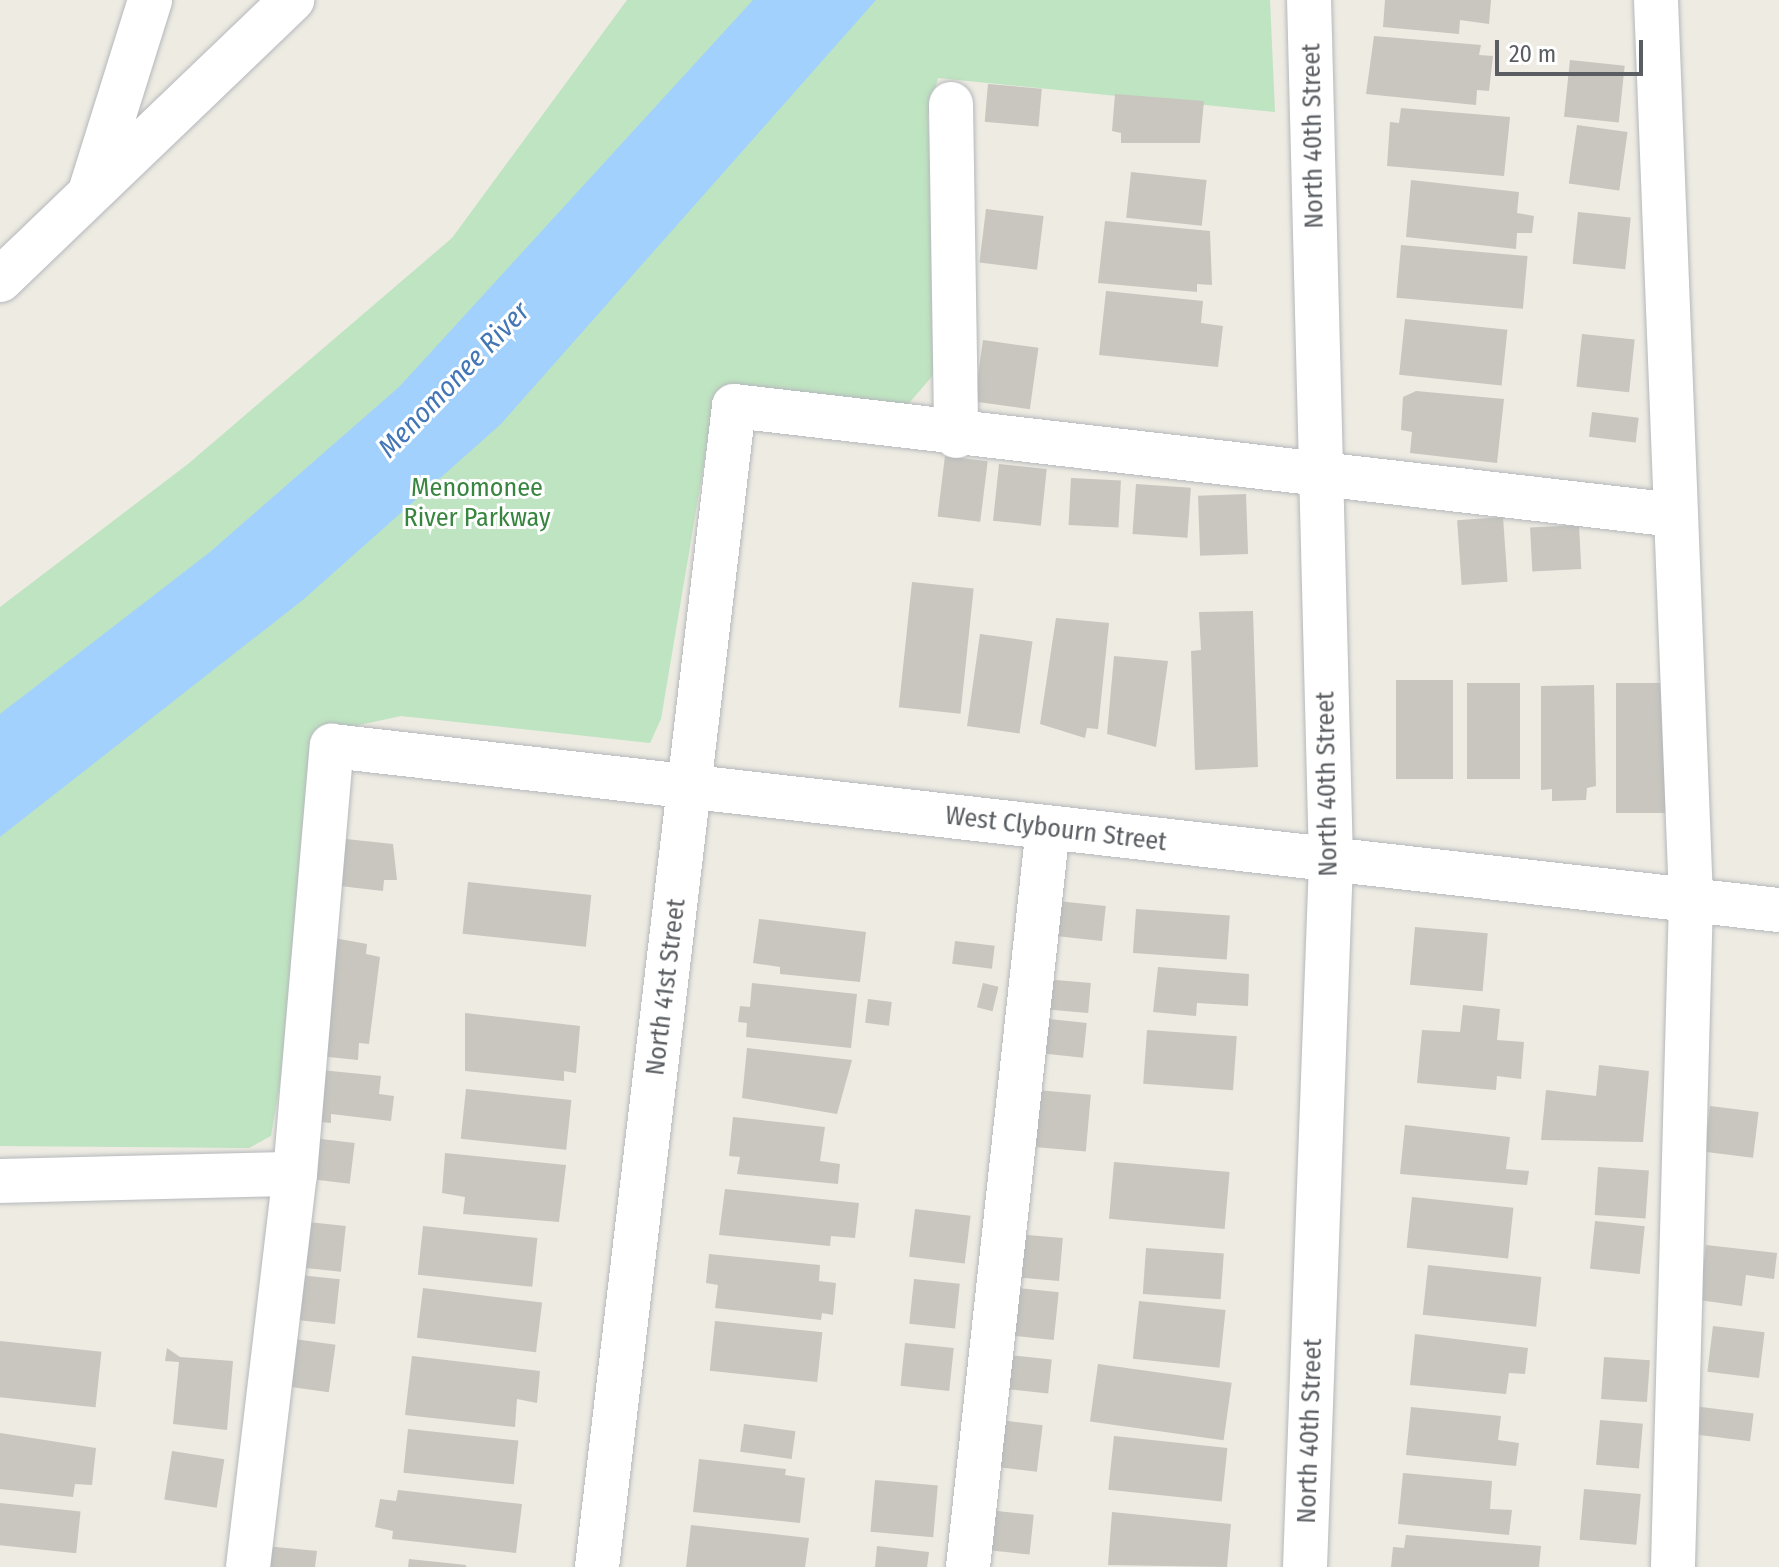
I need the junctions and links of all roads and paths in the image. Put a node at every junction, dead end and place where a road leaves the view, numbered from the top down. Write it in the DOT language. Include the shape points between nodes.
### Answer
graph roads {
  1 [pos="150,0"];
  2 [pos="292,0"];
  3 [pos="1309,0"];
  4 [pos="1656,0"];
  5 [pos="951,104"];
  6 [pos="89,195"];
  7 [pos="0,280"];
  8 [pos="956,436"];
  9 [pos="1316,478"];
  10 [pos="1674,515"];
  11 [pos="689,788"];
  12 [pos="1048,827"];
  13 [pos="1331,861"];
  14 [pos="1691,900"];
  15 [pos="1779,910"];
  16 [pos="295,1174"];
  17 [pos="0,1181"];
  18 [pos="248,1567"];
  19 [pos="597,1567"];
  20 [pos="968,1567"];
  21 [pos="1305,1567"];
  22 [pos="1673,1567"];
  1 -- 6 [label="street"];
  2 -- 6 [label="street"];
  3 -- 9 [label="street, North 40th Street"];
  4 -- 10 [label="street"];
  5 -- 8 [label="street"];
  6 -- 7 [label="street"];
  8 -- 9 [label="street"];
  8 -- 11 [label="street, North 41st Street" via="734,406"];
  9 -- 10 [label="street"];
  9 -- 13 [label="street, North 40th Street"];
  10 -- 14 [label="street"];
  11 -- 12 [label="street, West Clybourn Street"];
  11 -- 16 [label="street, West Clybourn Street" via="332,746"];
  11 -- 19 [label="street, North 41st Street"];
  12 -- 13 [label="street, West Clybourn Street"];
  12 -- 20 [label="street"];
  13 -- 14 [label="street, West Clybourn Street"];
  13 -- 21 [label="street, North 40th Street"];
  14 -- 15 [label="street, West Clybourn Street"];
  14 -- 22 [label="street"];
  16 -- 17 [label="street"];
  16 -- 18 [label="street"];
}
